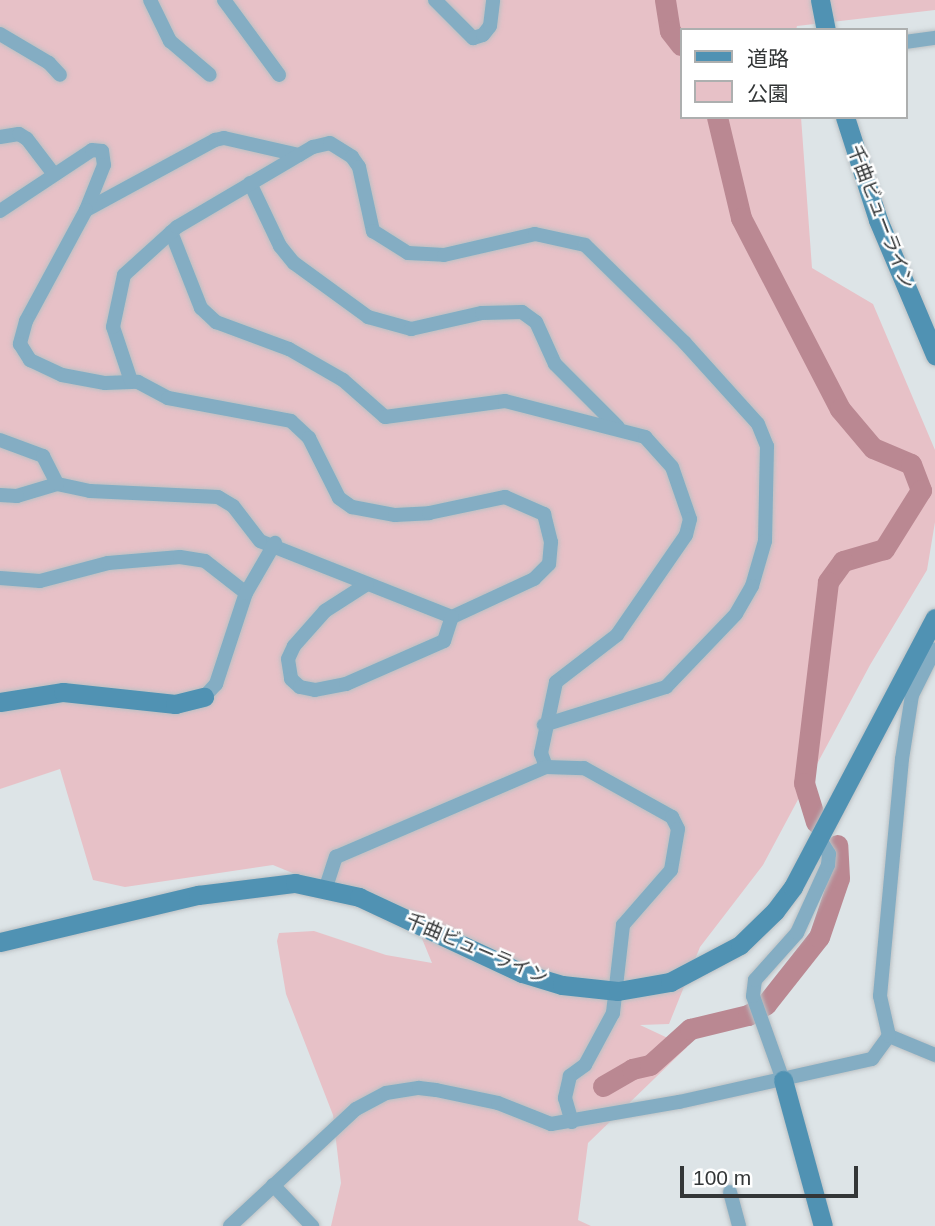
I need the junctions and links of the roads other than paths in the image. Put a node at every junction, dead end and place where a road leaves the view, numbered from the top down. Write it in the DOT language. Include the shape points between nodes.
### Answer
graph roads {
  1 [pos="150,0"];
  2 [pos="224,0"];
  3 [pos="435,0"];
  4 [pos="493,0"];
  5 [pos="820,0"];
  6 [pos="825,28"];
  7 [pos="0,34"];
  8 [pos="935,38"];
  9 [pos="907,42"];
  10 [pos="61,75"];
  11 [pos="211,75"];
  12 [pos="279,75"];
  13 [pos="846,119"];
  14 [pos="0,137"];
  15 [pos="299,155"];
  16 [pos="53,173"];
  17 [pos="250,183"];
  18 [pos="86,210"];
  19 [pos="0,211"];
  20 [pos="171,232"];
  21 [pos="935,355"];
  22 [pos="131,381"];
  23 [pos="619,428"];
  24 [pos="0,440"];
  25 [pos="57,484"];
  26 [pos="0,495"];
  27 [pos="275,543"];
  28 [pos="0,578"];
  29 [pos="367,584"];
  30 [pos="246,593"];
  31 [pos="452,617"];
  32 [pos="935,618"];
  33 [pos="935,649"];
  34 [pos="204,697"];
  35 [pos="0,702"];
  36 [pos="544,725"];
  37 [pos="546,767"];
  38 [pos="819,838"];
  39 [pos="326,887"];
  40 [pos="0,942"];
  41 [pos="618,991"];
  42 [pos="889,1036"];
  43 [pos="935,1055"];
  44 [pos="783,1080"];
  45 [pos="572,1122"];
  46 [pos="273,1185"];
  47 [pos="730,1192"];
  48 [pos="230,1226"];
  49 [pos="312,1226"];
  50 [pos="739,1226"];
  51 [pos="823,1226"];
  1 -- 11 [label="street" via="170,41"];
  2 -- 12 [label="street"];
  3 -- 4 [label="street" via="473,38 483,36 490,26"];
  5 -- 6 [label="street"];
  7 -- 10 [label="street"];
  8 -- 9 [label="street"];
  13 -- 21 [label="street, 千曲ビューライン" via="878,220"];
  14 -- 16 [label="street" via="19,134 27,139"];
  15 -- 17 [label="street"];
  15 -- 18 [label="street" via="224,138 215,140"];
  15 -- 36 [label="street" via="330,143 352,157 359,167 373,231 408,253 444,255 535,234 585,245 684,342 758,424 767,446 765,541 752,586 736,614 666,687"];
  16 -- 18 [label="street" via="92,150 102,151 104,165"];
  16 -- 19 [label="street"];
  17 -- 20 [label="street"];
  17 -- 23 [label="street" via="280,246 294,263 368,317 411,329 482,313 522,313 536,322 555,364"];
  18 -- 22 [label="street" via="26,321 22,349 30,360 62,375 105,383"];
  20 -- 22 [label="street" via="124,275 118,289 113,327"];
  20 -- 23 [label="street" via="201,309 216,322 289,349 343,380 384,417 495,400"];
  22 -- 31 [label="street" via="168,398 291,421 309,438 339,498 368,512 429,513 505,497 544,514 551,542 549,564 534,579"];
  23 -- 36 [label="street" via="645,437 672,467 690,519 686,535 617,635 556,682"];
  24 -- 25 [label="street" via="43,456"];
  25 -- 26 [label="street" via="17,496"];
  25 -- 27 [label="street" via="127,494 218,497 233,506 260,541"];
  27 -- 29 [label="street"];
  27 -- 30 [label="street"];
  28 -- 30 [label="street" via="40,580 108,563 180,557 205,561"];
  29 -- 31 [label="street"];
  29 -- 31 [label="street" via="326,611 294,646 288,659 291,679 300,687 315,690 346,684 444,641"];
  30 -- 34 [label="street" via="216,684"];
  32 -- 38 [label="street, 千曲ビューライン"];
  33 -- 42 [label="street" via="912,695 902,759 880,996"];
  34 -- 35 [label="street" via="174,704 63,692"];
  36 -- 37 [label="street" via="541,753"];
  37 -- 39 [label="street" via="336,857"];
  37 -- 41 [label="street" via="584,768 646,800 672,817 678,829 671,870 623,925"];
  38 -- 41 [label="street, 千曲ビューライン" via="781,903 740,945 670,982"];
  38 -- 44 [label="street" via="829,854 828,865 797,933 755,981 754,1003"];
  39 -- 40 [label="street, 千曲ビューライン" via="296,883 198,895"];
  39 -- 41 [label="street, 千曲ビューライン" via="359,897 522,973 562,985"];
  41 -- 45 [label="street" via="603,1037 585,1065 570,1076 565,1098"];
  42 -- 43 [label="street"];
  42 -- 44 [label="street" via="880,1051 862,1064"];
  44 -- 45 [label="street"];
  44 -- 51 [label="street"];
  45 -- 46 [label="street" via="551,1124 498,1103 402,1089 356,1109"];
  46 -- 48 [label="street"];
  46 -- 49 [label="street"];
  47 -- 50 [label="street"];
}
